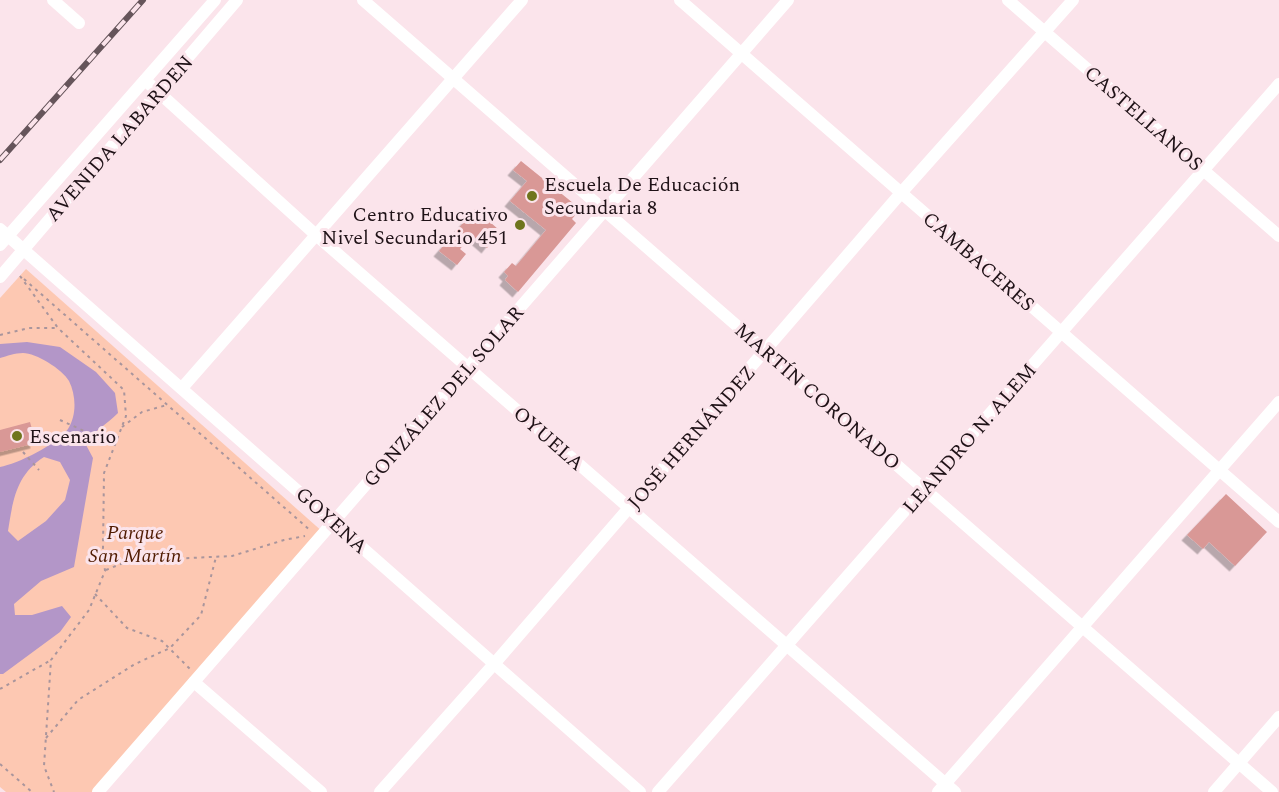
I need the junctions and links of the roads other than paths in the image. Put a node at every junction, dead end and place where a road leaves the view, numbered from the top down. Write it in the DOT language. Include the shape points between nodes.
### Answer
graph roads {
  1 [pos="53,0"];
  2 [pos="215,0"];
  3 [pos="237,0"];
  4 [pos="363,0"];
  5 [pos="522,0"];
  6 [pos="680,0"];
  7 [pos="788,0"];
  8 [pos="1008,0"];
  9 [pos="1073,0"];
  10 [pos="79,23"];
  11 [pos="1044,32"];
  12 [pos="741,54"];
  13 [pos="454,78"];
  14 [pos="145,80"];
  15 [pos="1279,84"];
  16 [pos="159,91"];
  17 [pos="1203,170"];
  18 [pos="901,193"];
  19 [pos="605,211"];
  20 [pos="316,235"];
  21 [pos="3,237"];
  22 [pos="1279,237"];
  23 [pos="24,249"];
  24 [pos="0,277"];
  25 [pos="1061,332"];
  26 [pos="766,351"];
  27 [pos="468,368"];
  28 [pos="182,388"];
  29 [pos="1279,402"];
  30 [pos="1219,470"];
  31 [pos="924,489"];
  32 [pos="629,508"];
  33 [pos="334,521"];
  34 [pos="1279,522"];
  35 [pos="1082,627"];
  36 [pos="787,646"];
  37 [pos="494,664"];
  38 [pos="194,682"];
  39 [pos="1279,717"];
  40 [pos="1239,763"];
  41 [pos="946,789"];
  42 [pos="98,792"];
  43 [pos="321,792"];
  44 [pos="380,792"];
  45 [pos="640,792"];
  46 [pos="658,792"];
  47 [pos="1214,792"];
  48 [pos="1272,792"];
  1 -- 10 [label="street"];
  2 -- 14 [label="street, AVENIDA LABARDEN"];
  3 -- 16 [label="street, AVENIDA LABARDEN"];
  4 -- 13 [label="street, MARTÍN CORONADO"];
  5 -- 13 [label="street"];
  6 -- 12 [label="street, CAMBACERES"];
  7 -- 12 [label="street, GONZÁLEZ DEL SOLAR"];
  8 -- 11 [label="street, CASTELLANOS"];
  9 -- 11 [label="street, JOSÉ HERNÁNDEZ"];
  11 -- 17 [label="street, CASTELLANOS"];
  11 -- 18 [label="street, JOSÉ HERNÁNDEZ"];
  12 -- 18 [label="street, CAMBACERES"];
  12 -- 19 [label="street, GONZÁLEZ DEL SOLAR"];
  13 -- 19 [label="street, MARTÍN CORONADO"];
  13 -- 20 [label="street"];
  14 -- 16 [label="street, OYUELA"];
  14 -- 21 [label="street, AVENIDA LABARDEN"];
  15 -- 17 [label="street, LEANDRO N. ALEM"];
  16 -- 20 [label="street, OYUELA"];
  16 -- 23 [label="street, AVENIDA LABARDEN"];
  17 -- 22 [label="street, CASTELLANOS"];
  17 -- 25 [label="street, LEANDRO N. ALEM"];
  18 -- 25 [label="street, CAMBACERES"];
  18 -- 26 [label="street, JOSÉ HERNÁNDEZ"];
  19 -- 26 [label="street, MARTÍN CORONADO"];
  19 -- 27 [label="street, GONZÁLEZ DEL SOLAR"];
  20 -- 27 [label="street, OYUELA"];
  20 -- 28 [label="street"];
  21 -- 23 [label="street, GOYENA"];
  23 -- 24 [label="street, AVENIDA LABARDEN"];
  23 -- 28 [label="street, GOYENA"];
  25 -- 30 [label="street, CAMBACERES"];
  25 -- 31 [label="street, LEANDRO N. ALEM"];
  26 -- 31 [label="street, MARTÍN CORONADO"];
  26 -- 32 [label="street, JOSÉ HERNÁNDEZ"];
  27 -- 32 [label="street, OYUELA"];
  27 -- 33 [label="street, GONZÁLEZ DEL SOLAR"];
  28 -- 33 [label="street, GOYENA"];
  29 -- 30 [label="street"];
  30 -- 34 [label="street, CAMBACERES"];
  30 -- 35 [label="street"];
  31 -- 35 [label="street, MARTÍN CORONADO"];
  31 -- 36 [label="street, LEANDRO N. ALEM"];
  32 -- 36 [label="street, OYUELA"];
  32 -- 37 [label="street, JOSÉ HERNÁNDEZ"];
  33 -- 37 [label="street, GOYENA"];
  33 -- 38 [label="street, GONZÁLEZ DEL SOLAR"];
  35 -- 40 [label="street, MARTÍN CORONADO"];
  35 -- 41 [label="street"];
  36 -- 41 [label="street, OYUELA"];
  36 -- 46 [label="street, LEANDRO N. ALEM"];
  37 -- 44 [label="street, JOSÉ HERNÁNDEZ"];
  37 -- 45 [label="street, GOYENA"];
  38 -- 42 [label="street, GONZÁLEZ DEL SOLAR"];
  38 -- 43 [label="street"];
  39 -- 40 [label="street"];
  40 -- 47 [label="street"];
  40 -- 48 [label="street, MARTÍN CORONADO"];
}
